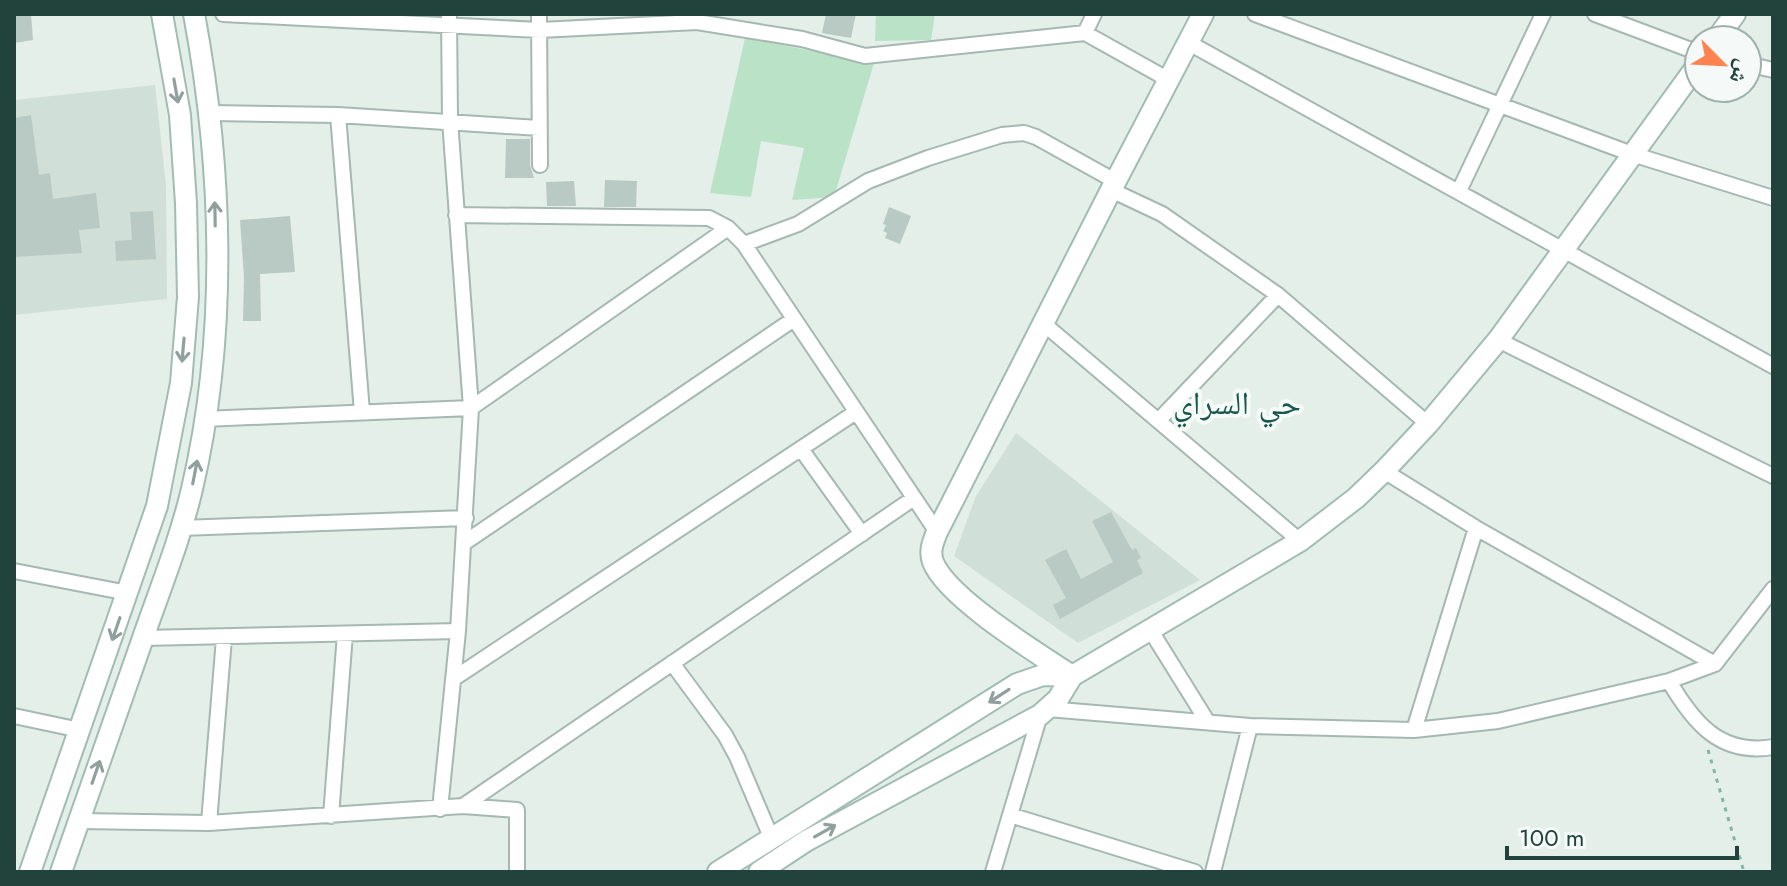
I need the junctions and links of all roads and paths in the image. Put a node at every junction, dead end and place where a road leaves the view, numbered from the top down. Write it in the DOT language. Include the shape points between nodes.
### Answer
graph roads {
  1 [pos="221,14"];
  2 [pos="539,14"];
  3 [pos="1094,14"];
  4 [pos="1203,14"];
  5 [pos="1255,14"];
  6 [pos="1543,14"];
  7 [pos="1595,14"];
  8 [pos="195,17"];
  9 [pos="163,20"];
  10 [pos="449,20"];
  11 [pos="540,30"];
  12 [pos="1085,33"];
  13 [pos="1189,43"];
  14 [pos="1683,47"];
  15 [pos="1169,80"];
  16 [pos="1683,85"];
  17 [pos="1501,104"];
  18 [pos="211,113"];
  19 [pos="338,115"];
  20 [pos="450,120"];
  21 [pos="539,128"];
  22 [pos="1632,154"];
  23 [pos="540,165"];
  24 [pos="1113,185"];
  25 [pos="1459,191"];
  26 [pos="1773,198"];
  27 [pos="456,215"];
  28 [pos="728,228"];
  29 [pos="744,244"];
  30 [pos="1563,251"];
  31 [pos="1278,295"];
  32 [pos="794,319"];
  33 [pos="1044,324"];
  34 [pos="1498,340"];
  35 [pos="1773,366"];
  36 [pos="471,408"];
  37 [pos="362,412"];
  38 [pos="856,412"];
  39 [pos="204,419"];
  40 [pos="1159,420"];
  41 [pos="1428,424"];
  42 [pos="801,449"];
  43 [pos="1384,471"];
  44 [pos="1773,476"];
  45 [pos="914,498"];
  46 [pos="466,518"];
  47 [pos="181,528"];
  48 [pos="1476,528"];
  49 [pos="937,532"];
  50 [pos="862,534"];
  51 [pos="1300,541"];
  52 [pos="464,543"];
  53 [pos="14,571"];
  54 [pos="1773,589"];
  55 [pos="128,593"];
  56 [pos="458,631"];
  57 [pos="1151,631"];
  58 [pos="345,634"];
  59 [pos="143,638"];
  60 [pos="224,638"];
  61 [pos="672,663"];
  62 [pos="1715,664"];
  63 [pos="1072,676"];
  64 [pos="453,679"];
  65 [pos="1028,679"];
  66 [pos="1669,681"];
  67 [pos="1044,712"];
  68 [pos="14,716"];
  69 [pos="1207,721"];
  70 [pos="1250,726"];
  71 [pos="1702,727"];
  72 [pos="80,730"];
  73 [pos="1414,730"];
  74 [pos="1773,747"];
  75 [pos="463,806"];
  76 [pos="440,809"];
  77 [pos="1010,815"];
  78 [pos="331,816"];
  79 [pos="79,821"];
  80 [pos="209,823"];
  81 [pos="771,837"];
  82 [pos="30,872"];
  83 [pos="61,872"];
  84 [pos="517,872"];
  85 [pos="718,872"];
  86 [pos="759,872"];
  87 [pos="993,872"];
  88 [pos="1195,872"];
  89 [pos="1213,872"];
  90 [pos="1744,872"];
  1 -- 8 [label="street"];
  1 -- 10 [label="street"];
  2 -- 11 [label="street"];
  3 -- 12 [label="street"];
  4 -- 13 [label="street"];
  5 -- 17 [label="street"];
  6 -- 17 [label="street"];
  7 -- 14 [label="street"];
  8 -- 9 [label="street"];
  8 -- 18 [label="street"];
  9 -- 55 [label="street, one-way" via="180,115 188,297 181,383 157,506"];
  10 -- 11 [label="street"];
  10 -- 20 [label="street"];
  11 -- 12 [label="street" via="697,22 802,39 865,56"];
  11 -- 21 [label="street"];
  12 -- 15 [label="street"];
  13 -- 15 [label="street"];
  13 -- 25 [label="street"];
  15 -- 24 [label="street"];
  16 -- 22 [label="street"];
  17 -- 22 [label="street"];
  17 -- 25 [label="street"];
  18 -- 19 [label="street"];
  39 -- 18 [label="street, one-way" via="216,294"];
  19 -- 20 [label="street"];
  19 -- 37 [label="street"];
  20 -- 21 [label="street"];
  20 -- 27 [label="street"];
  21 -- 23 [label="street"];
  22 -- 26 [label="street"];
  22 -- 30 [label="street"];
  24 -- 29 [label="street" via="1036,137 1002,135 868,181 798,224"];
  24 -- 31 [label="street"];
  24 -- 33 [label="street"];
  25 -- 30 [label="street"];
  27 -- 28 [label="street" via="709,218"];
  27 -- 36 [label="street"];
  28 -- 29 [label="street"];
  28 -- 36 [label="street"];
  29 -- 32 [label="street"];
  30 -- 34 [label="street"];
  30 -- 35 [label="street"];
  31 -- 40 [label="street"];
  31 -- 41 [label="street"];
  32 -- 38 [label="street"];
  32 -- 52 [label="street"];
  33 -- 40 [label="street"];
  33 -- 49 [label="street"];
  34 -- 41 [label="street"];
  34 -- 44 [label="street"];
  36 -- 37 [label="street"];
  36 -- 46 [label="street"];
  37 -- 39 [label="street"];
  38 -- 42 [label="street"];
  38 -- 45 [label="street"];
  47 -- 39 [label="street, one-way"];
  40 -- 51 [label="street"];
  41 -- 43 [label="street"];
  42 -- 50 [label="street"];
  42 -- 64 [label="street"];
  43 -- 48 [label="street"];
  43 -- 51 [label="street"];
  45 -- 49 [label="street"];
  45 -- 50 [label="street"];
  46 -- 47 [label="street"];
  46 -- 52 [label="street"];
  47 -- 59 [label="street"];
  48 -- 62 [label="street"];
  48 -- 73 [label="street"];
  49 -- 63 [label="street" via="932,556 943,577 978,609"];
  50 -- 61 [label="street"];
  51 -- 57 [label="street"];
  52 -- 56 [label="street"];
  53 -- 55 [label="street"];
  54 -- 62 [label="street"];
  55 -- 72 [label="street, one-way"];
  56 -- 58 [label="street"];
  56 -- 64 [label="street"];
  57 -- 63 [label="street"];
  57 -- 69 [label="street"];
  58 -- 60 [label="street"];
  58 -- 78 [label="street"];
  59 -- 60 [label="street"];
  79 -- 59 [label="street, one-way"];
  60 -- 80 [label="street"];
  61 -- 75 [label="street"];
  61 -- 81 [label="street" via="725,735"];
  62 -- 66 [label="street"];
  63 -- 65 [label="street"];
  63 -- 67 [label="street"];
  64 -- 76 [label="street"];
  65 -- 67 [label="street" via="1048,687 1051,698"];
  65 -- 81 [label="street, one-way"];
  66 -- 71 [label="street"];
  66 -- 73 [label="street" via="1498,721"];
  67 -- 69 [label="street"];
  67 -- 77 [label="street"];
  86 -- 67 [label="street, one-way" via="806,841"];
  68 -- 72 [label="street"];
  69 -- 70 [label="street"];
  70 -- 73 [label="street"];
  70 -- 89 [label="street"];
  71 -- 74 [label="street" via="1740,748"];
  71 -- 90 [label="path"];
  72 -- 82 [label="street"];
  75 -- 76 [label="street"];
  75 -- 84 [label="street" via="517,810"];
  76 -- 78 [label="street"];
  77 -- 87 [label="street"];
  77 -- 88 [label="street"];
  78 -- 80 [label="street"];
  79 -- 80 [label="street"];
  79 -- 83 [label="street"];
  81 -- 85 [label="street"];
}
